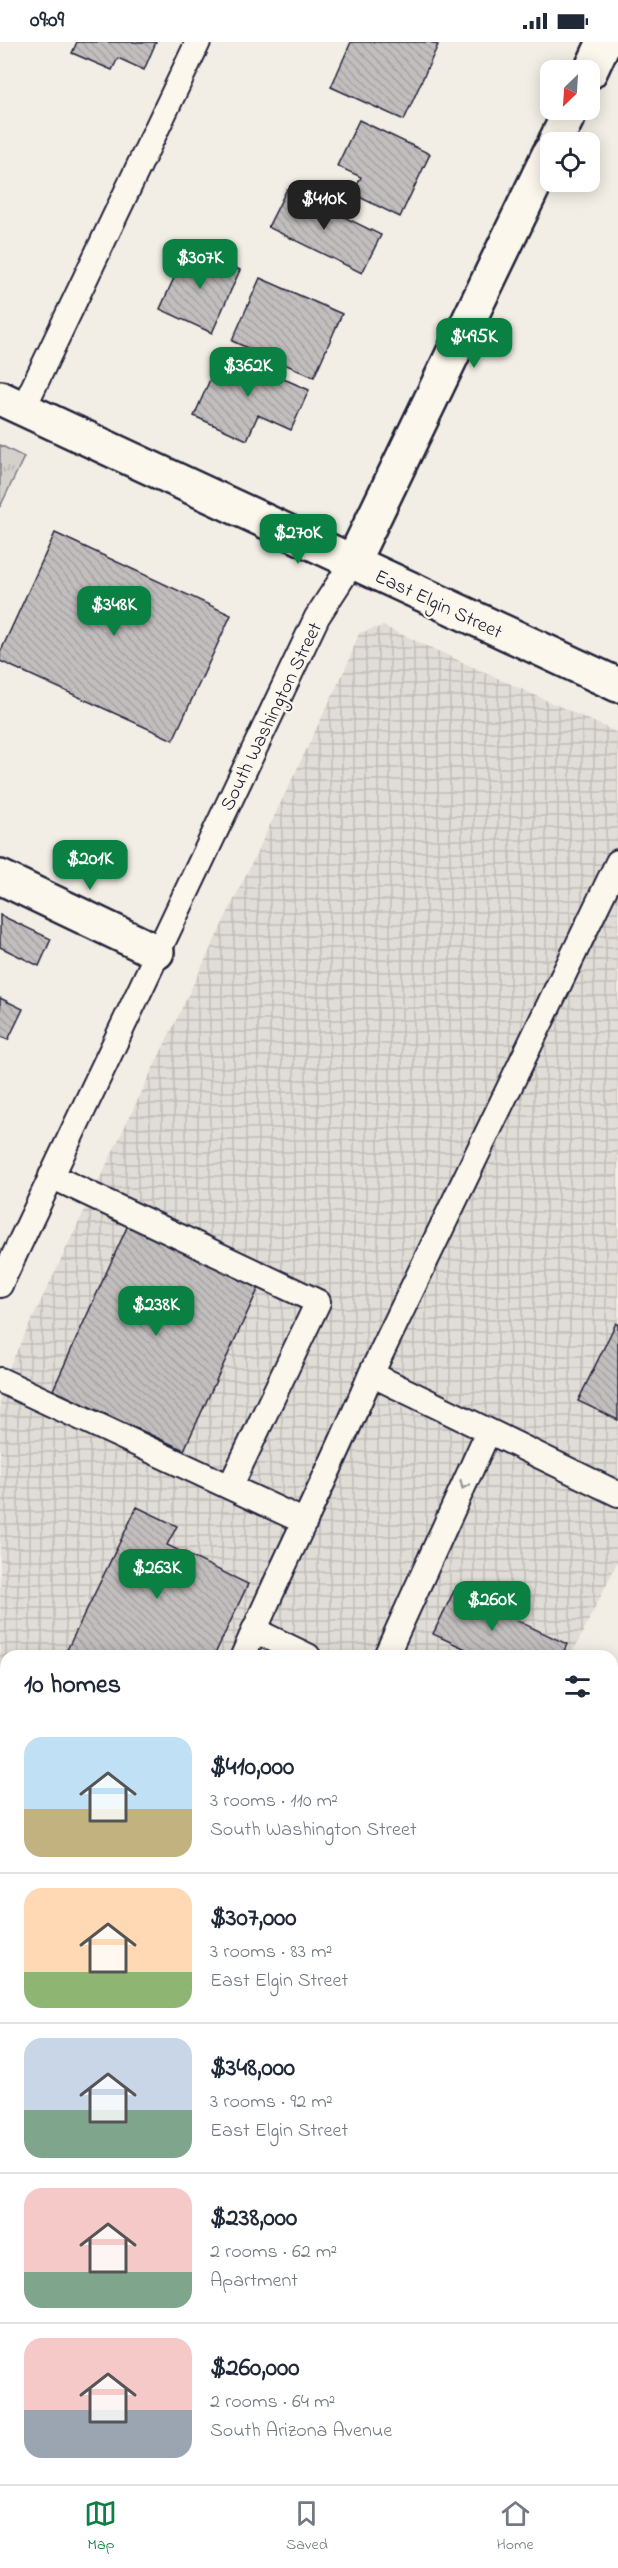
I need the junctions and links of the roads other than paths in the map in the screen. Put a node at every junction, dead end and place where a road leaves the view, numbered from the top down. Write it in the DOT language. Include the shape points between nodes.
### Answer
graph roads {
  1 [pos="198,42"];
  2 [pos="604,42"];
  3 [pos="596,60"];
  4 [pos="540,173"];
  5 [pos="11,404"];
  6 [pos="352,563"];
  7 [pos="618,685"];
  8 [pos="618,862"];
  9 [pos="0,877"];
  10 [pos="157,952"];
  11 [pos="51,1176"];
  12 [pos="0,1285"];
  13 [pos="371,1374"];
  14 [pos="0,1380"];
  15 [pos="488,1432"];
  16 [pos="230,1487"];
  17 [pos="618,1494"];
  18 [pos="305,1522"];
  19 [pos="254,1630"];
  20 [pos="246,1650"];
  21 [pos="296,1650"];
  22 [pos="389,1650"];
  1 -- 5 [label="lane"];
  2 -- 3 [label="street"];
  4 -- 6 [label="street, South Washington Street"];
  5 -- 6 [label="street, East Elgin Street"];
  6 -- 7 [label="street, East Elgin Street"];
  6 -- 10 [label="lane, South Washington Street" via="317,616"];
  8 -- 13 [label="lane"];
  9 -- 10 [label="street"];
  10 -- 11 [label="lane, South Washington Street"];
  11 -- 12 [label="lane, South Washington Street"];
  11 -- 16 [label="lane" via="318,1302"];
  13 -- 15 [label="lane"];
  13 -- 18 [label="lane"];
  14 -- 16 [label="lane"];
  15 -- 17 [label="lane"];
  15 -- 22 [label="lane, one-way"];
  16 -- 18 [label="lane"];
  18 -- 19 [label="lane"];
  19 -- 20 [label="lane"];
  19 -- 21 [label="lane"];
}
